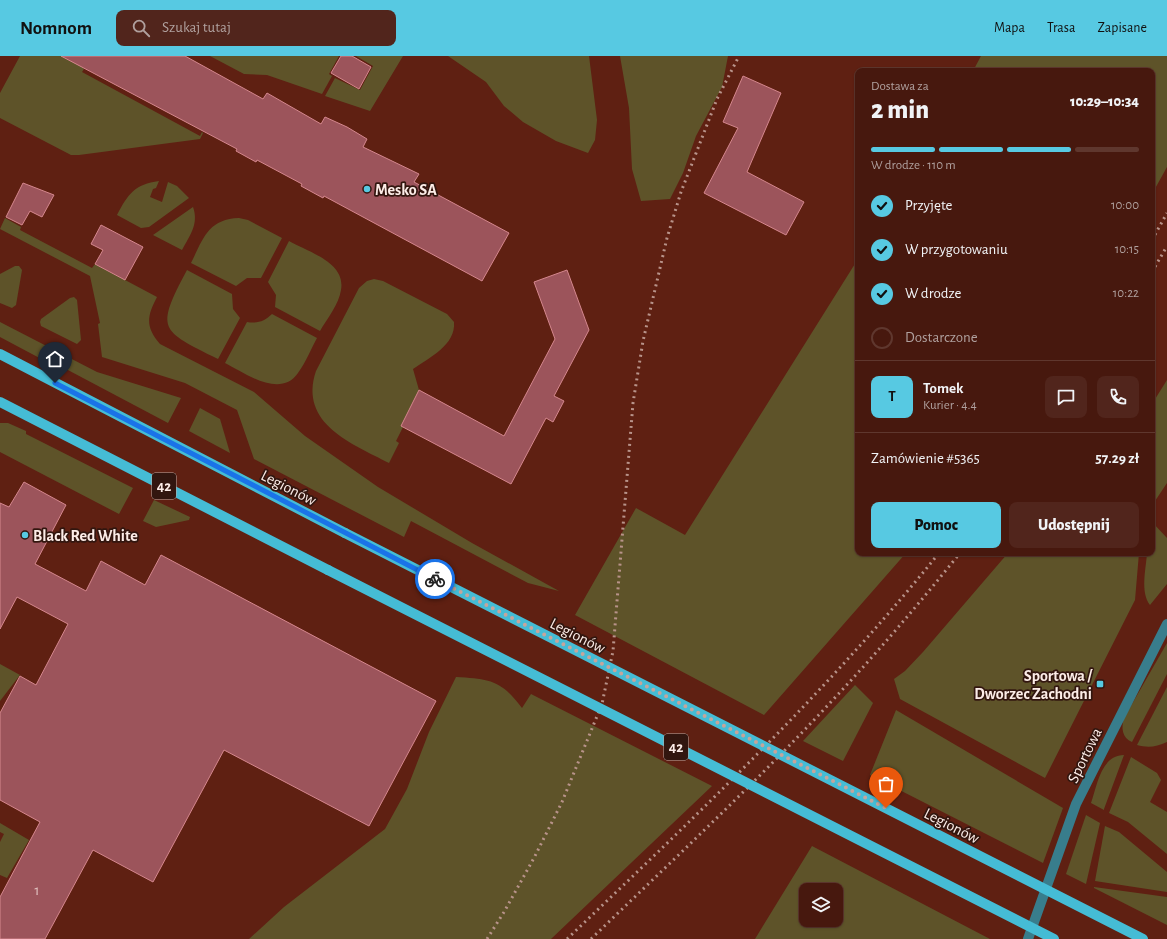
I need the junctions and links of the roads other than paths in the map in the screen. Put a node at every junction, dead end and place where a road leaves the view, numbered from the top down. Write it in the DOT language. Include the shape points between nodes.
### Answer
graph roads {
  1 [pos="0,354"];
  2 [pos="0,402"];
  3 [pos="1167,624"];
  4 [pos="1028,939"];
  5 [pos="1054,939"];
  6 [pos="1144,939"];
  1 -- 6 [label="main road, Legionów / 42, bridge" via="345,533"];
  2 -- 5 [label="main road, 42, bridge"];
  3 -- 4 [label="street, Sportowa" via="1076,804"];
}
